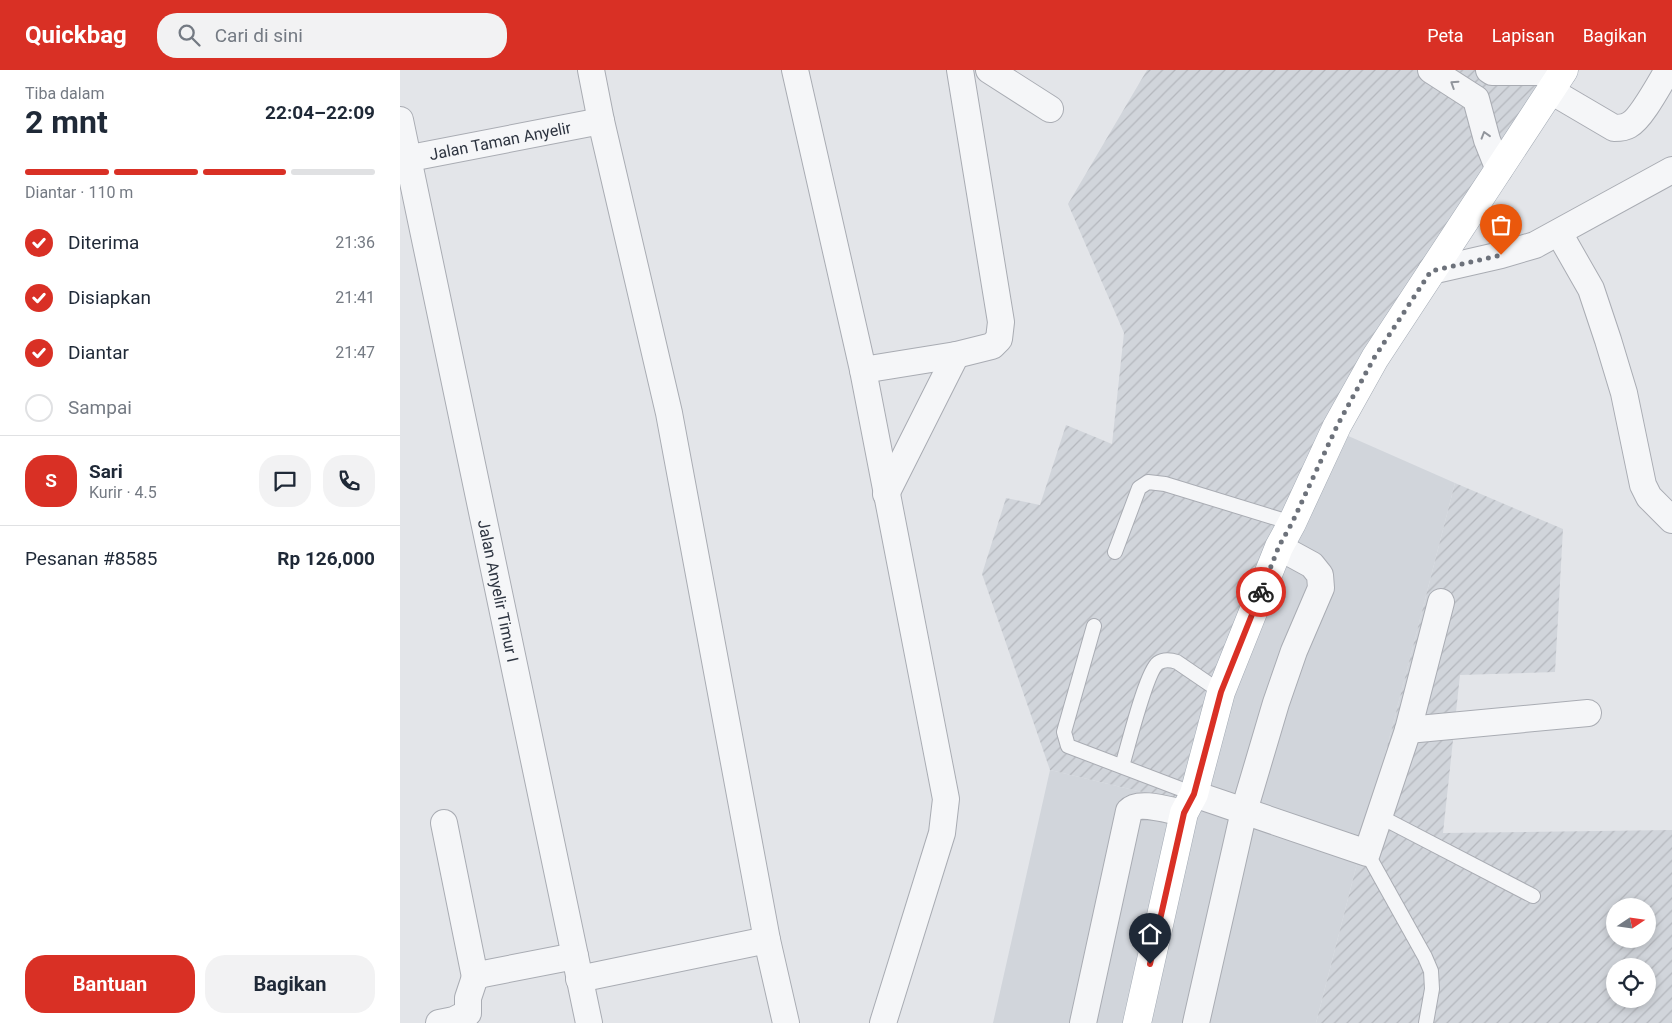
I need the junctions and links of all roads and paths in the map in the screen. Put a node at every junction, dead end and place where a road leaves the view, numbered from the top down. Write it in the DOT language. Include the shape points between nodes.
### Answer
graph roads {
  1 [pos="591,70"];
  2 [pos="795,70"];
  3 [pos="960,70"];
  4 [pos="988,70"];
  5 [pos="1431,70"];
  6 [pos="1668,70"];
  7 [pos="1490,71"];
  8 [pos="1559,78"];
  9 [pos="1476,99"];
  10 [pos="1050,109"];
  11 [pos="400,120"];
  12 [pos="601,122"];
  13 [pos="404,159"];
  14 [pos="1499,170"];
  15 [pos="1672,170"];
  16 [pos="1559,233"];
  17 [pos="1431,271"];
  18 [pos="956,355"];
  19 [pos="863,370"];
  20 [pos="886,494"];
  21 [pos="1672,520"];
  22 [pos="1292,523"];
  23 [pos="1279,546"];
  24 [pos="1115,552"];
  25 [pos="1441,602"];
  26 [pos="1094,626"];
  27 [pos="1221,692"];
  28 [pos="1588,712"];
  29 [pos="1408,730"];
  30 [pos="1122,766"];
  31 [pos="1189,803"];
  32 [pos="1244,811"];
  33 [pos="1379,816"];
  34 [pos="444,823"];
  35 [pos="1368,853"];
  36 [pos="1534,896"];
  37 [pos="767,940"];
  38 [pos="577,967"];
  39 [pos="475,977"];
  40 [pos="439,1023"];
  41 [pos="589,1023"];
  42 [pos="786,1023"];
  43 [pos="884,1023"];
  44 [pos="1083,1023"];
  45 [pos="1137,1023"];
  46 [pos="1196,1023"];
  47 [pos="1426,1023"];
  1 -- 12 [label="street"];
  2 -- 19 [label="street"];
  3 -- 18 [label="street" via="1002,322 999,339 992,346"];
  4 -- 10 [label="street"];
  9 -- 5 [label="street, one-way"];
  6 -- 8 [label="street" via="1639,115 1622,128 1614,128"];
  7 -- 8 [label="street"];
  7 -- 9 [label="street"];
  8 -- 14 [label="main road"];
  14 -- 9 [label="street, one-way"];
  11 -- 13 [label="street, Jalan Anyelir Timur I"];
  12 -- 13 [label="street, Jalan Taman Anyelir"];
  12 -- 37 [label="street" via="669,413"];
  13 -- 38 [label="street, Jalan Anyelir Timur I"];
  14 -- 17 [label="main road"];
  15 -- 16 [label="street"];
  16 -- 17 [label="street" via="1535,245"];
  16 -- 21 [label="street" via="1591,289 1624,393 1643,485 1649,497"];
  17 -- 22 [label="main road" via="1374,358 1337,426"];
  18 -- 19 [label="street"];
  18 -- 20 [label="street"];
  19 -- 20 [label="street"];
  20 -- 43 [label="street" via="946,799 942,832"];
  22 -- 23 [label="main road"];
  22 -- 24 [label="lane" via="1165,484 1148,482 1139,488"];
  23 -- 27 [label="main road"];
  23 -- 32 [label="street" via="1312,566 1320,575 1321,588 1294,651"];
  25 -- 29 [label="street"];
  26 -- 30 [label="lane" via="1064,732 1068,746"];
  27 -- 30 [label="lane" via="1177,662 1159,663 1149,676"];
  27 -- 31 [label="main road"];
  28 -- 29 [label="street"];
  29 -- 33 [label="street"];
  30 -- 31 [label="lane"];
  31 -- 32 [label="street"];
  31 -- 44 [label="street" via="1142,805 1129,811"];
  31 -- 45 [label="main road"];
  32 -- 35 [label="street"];
  32 -- 46 [label="street"];
  33 -- 35 [label="street"];
  33 -- 36 [label="lane"];
  34 -- 39 [label="street"];
  35 -- 47 [label="lane" via="1432,971"];
  37 -- 38 [label="street"];
  37 -- 42 [label="street"];
  38 -- 39 [label="street"];
  38 -- 41 [label="street, Jalan Anyelir Timur I"];
  39 -- 40 [label="street" via="468,998 468,1013"];
}
